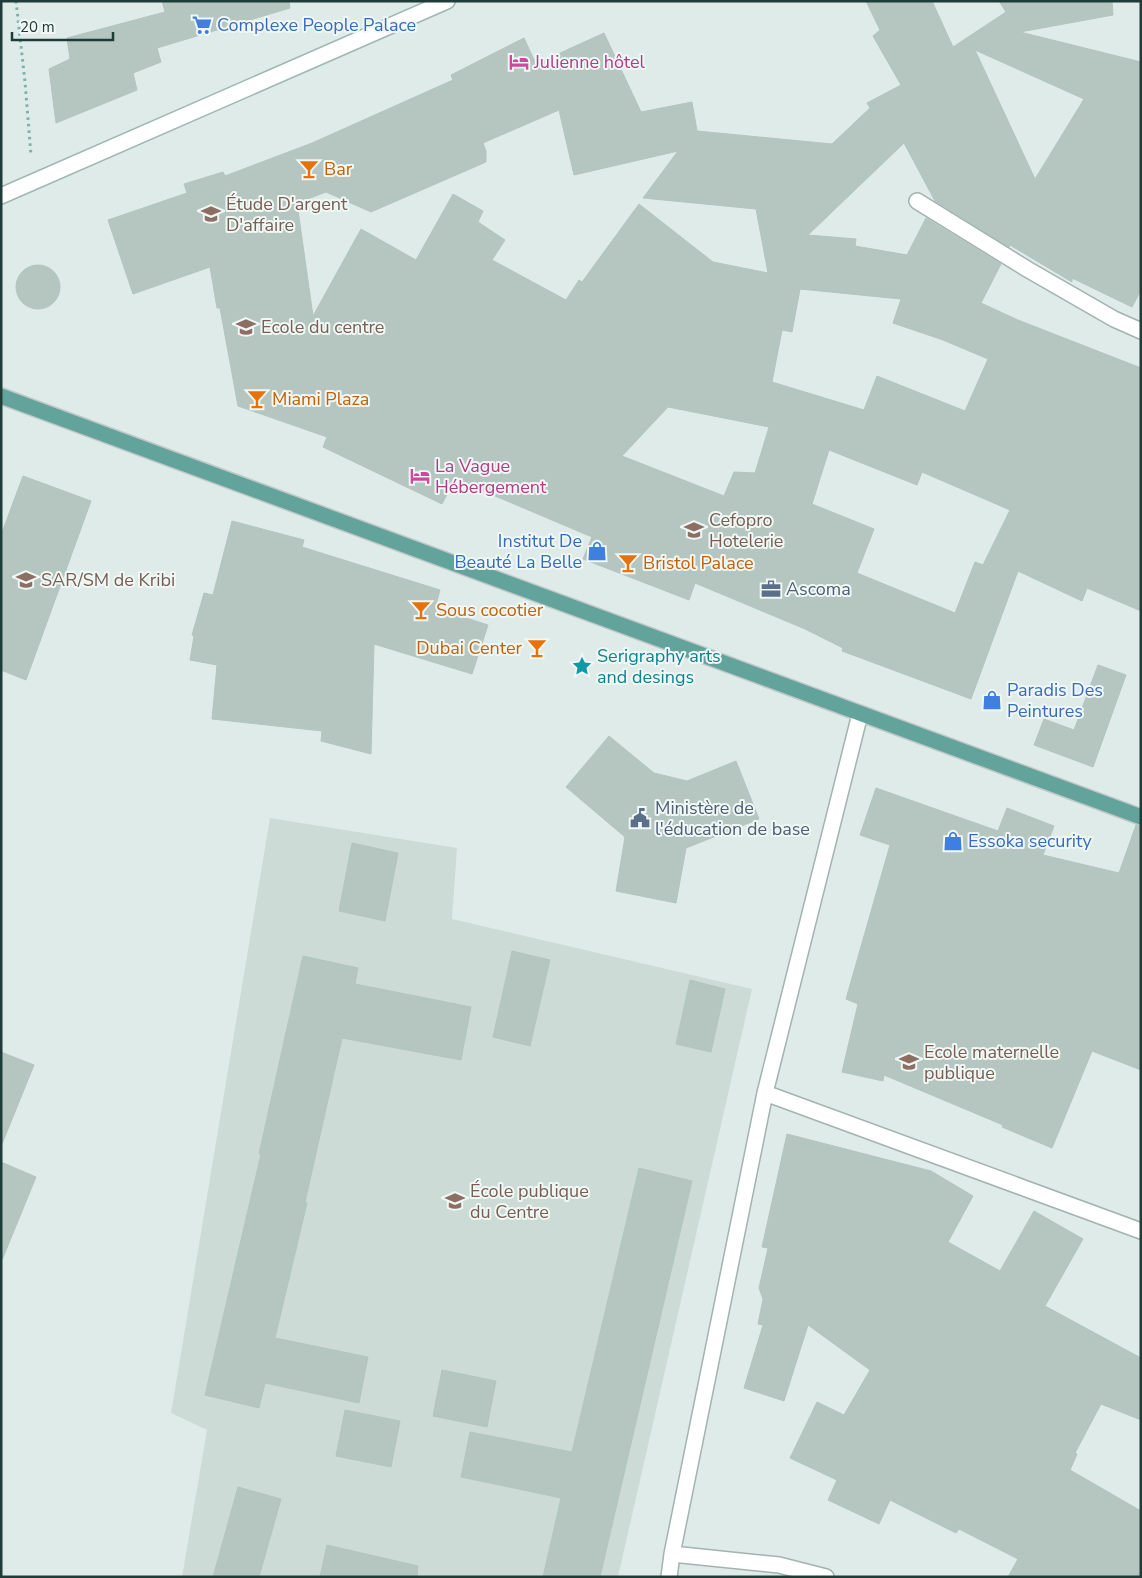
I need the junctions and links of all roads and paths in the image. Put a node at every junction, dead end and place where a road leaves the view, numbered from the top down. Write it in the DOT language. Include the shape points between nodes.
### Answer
graph roads {
  1 [pos="16,1"];
  2 [pos="447,1"];
  3 [pos="33,183"];
  4 [pos="1,196"];
  5 [pos="917,201"];
  6 [pos="1141,331"];
  7 [pos="1,396"];
  8 [pos="860,714"];
  9 [pos="1141,817"];
  10 [pos="765,1093"];
  11 [pos="1141,1231"];
  12 [pos="672,1554"];
  13 [pos="669,1577"];
  14 [pos="826,1577"];
  1 -- 3 [label="path"];
  2 -- 3 [label="street"];
  3 -- 4 [label="street"];
  5 -- 6 [label="street" via="1114,319"];
  7 -- 8 [label="main road"];
  8 -- 9 [label="main road"];
  8 -- 10 [label="street"];
  10 -- 11 [label="street"];
  10 -- 12 [label="street"];
  12 -- 13 [label="street"];
  12 -- 14 [label="street" via="779,1565"];
}
